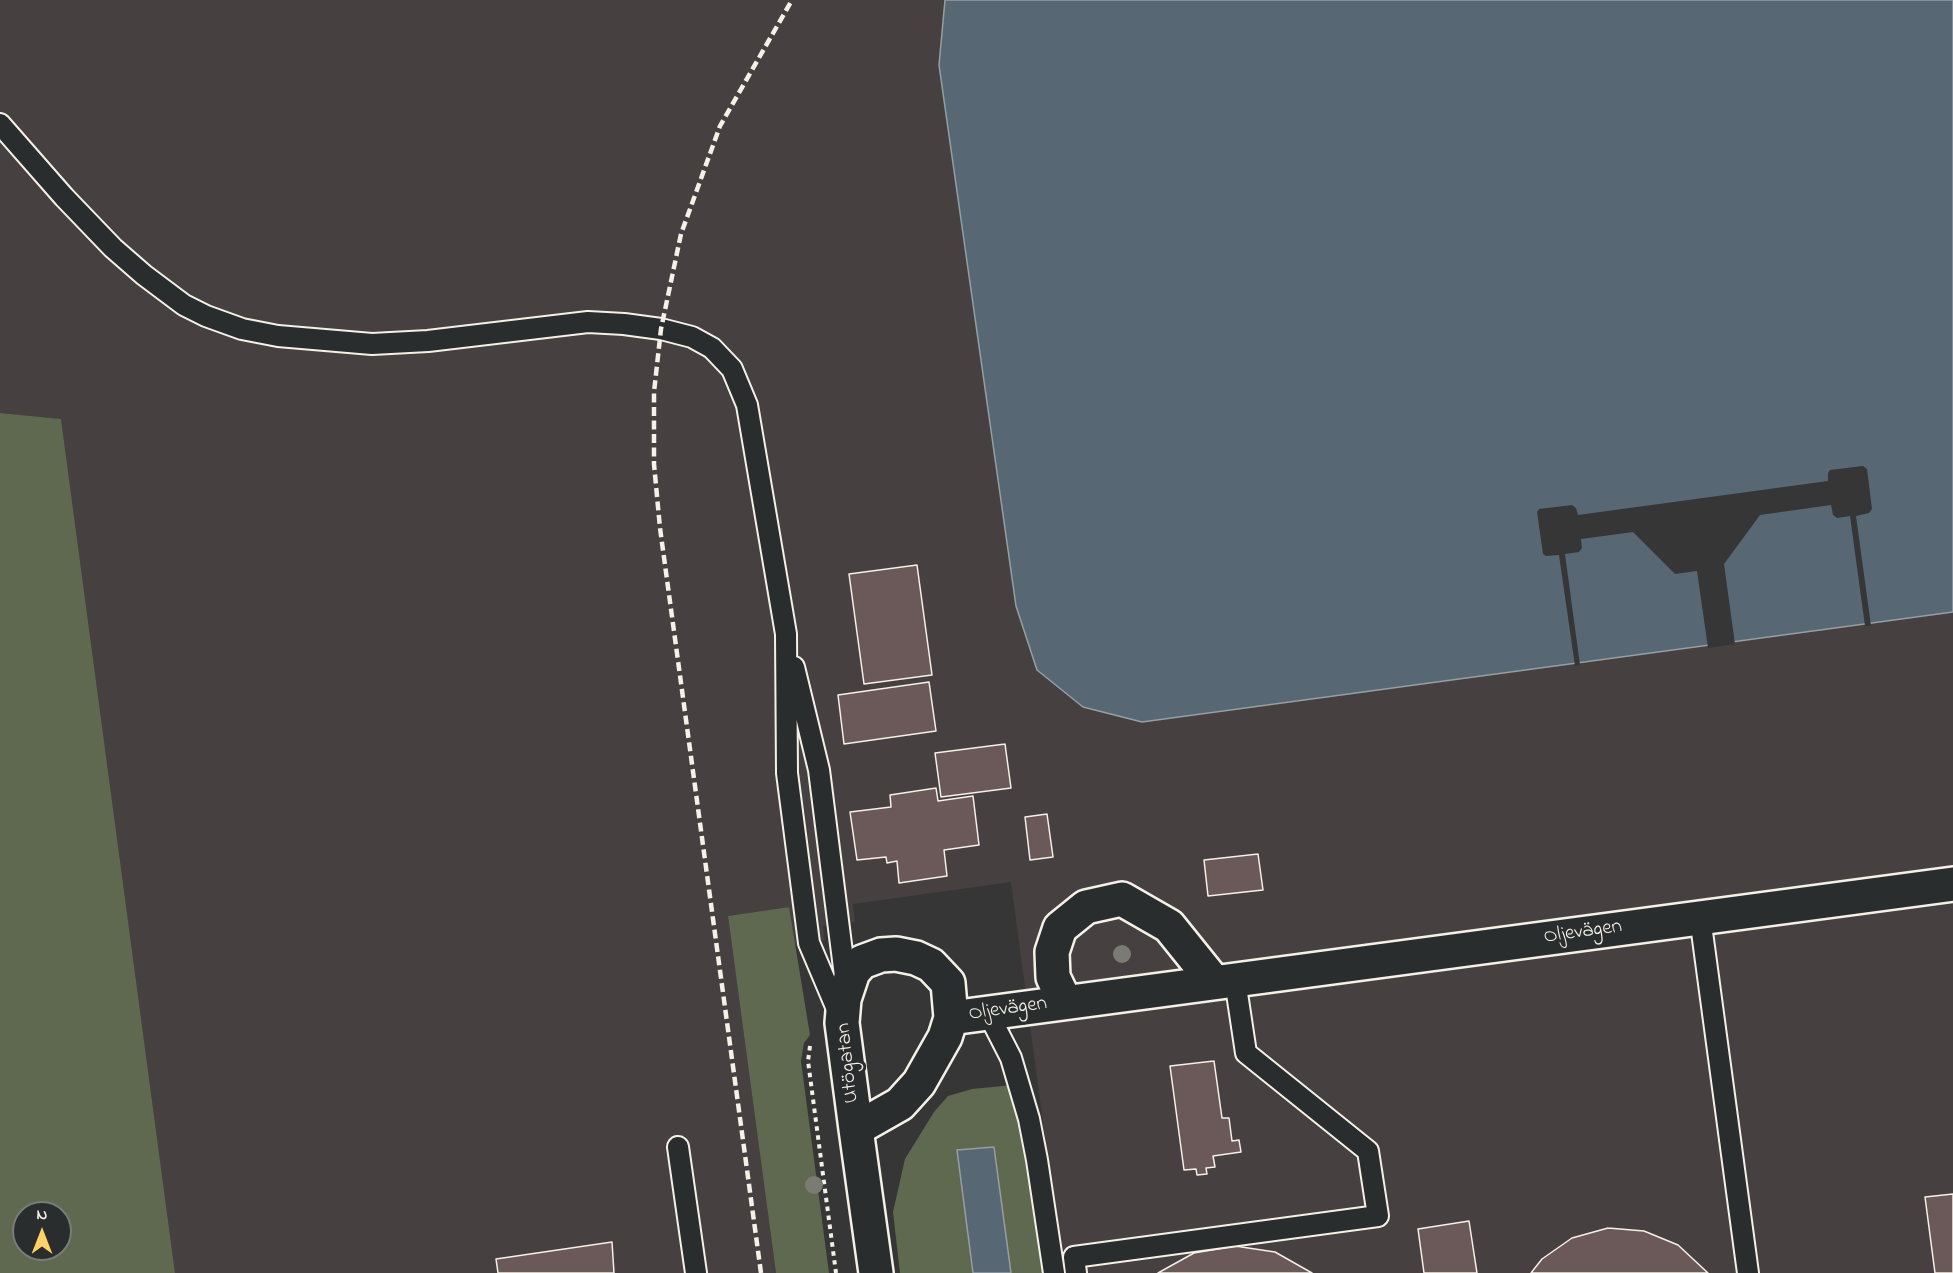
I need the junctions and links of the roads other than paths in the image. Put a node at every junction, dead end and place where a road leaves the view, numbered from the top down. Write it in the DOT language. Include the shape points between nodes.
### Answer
graph roads {
  1 [pos="0,124"];
  2 [pos="786,634"];
  3 [pos="1953,884"];
  4 [pos="1700,917"];
  5 [pos="1225,981"];
  6 [pos="847,987"];
  7 [pos="1065,1002"];
  8 [pos="988,1013"];
  9 [pos="951,1018"];
  10 [pos="842,1023"];
  11 [pos="856,1129"];
  12 [pos="678,1146"];
  13 [pos="696,1273"];
  14 [pos="876,1273"];
  15 [pos="1054,1273"];
  16 [pos="1076,1273"];
  17 [pos="1748,1273"];
  1 -- 2 [label="lane" via="72,206 144,275 206,316 242,329 372,344 600,323 661,329 692,337 712,348 732,369 747,405"];
  2 -- 6 [label="lane" via="819,770"];
  2 -- 10 [label="lane" via="787,773 809,943"];
  3 -- 4 [label="street, Oljevägen"];
  4 -- 5 [label="street, Oljevägen"];
  4 -- 17 [label="lane"];
  5 -- 7 [label="street, Oljevägen"];
  5 -- 7 [label="street, Oljevägen" via="1169,926 1122,899 1086,907 1060,928 1052,952 1053,977"];
  5 -- 16 [label="lane" via="1246,1053 1368,1151 1378,1216 1074,1257"];
  6 -- 9 [label="street, Utögatan" via="862,962 881,955 916,958 931,965 948,983"];
  6 -- 10 [label="street, Utögatan"];
  7 -- 8 [label="street, Oljevägen"];
  8 -- 9 [label="street, Oljevägen"];
  8 -- 15 [label="lane" via="1011,1058 1029,1119"];
  9 -- 11 [label="street, Utögatan" via="945,1037 919,1083 900,1104"];
  10 -- 11 [label="street, Utögatan"];
  11 -- 14 [label="street, Utögatan"];
  12 -- 13 [label="lane"];
}
